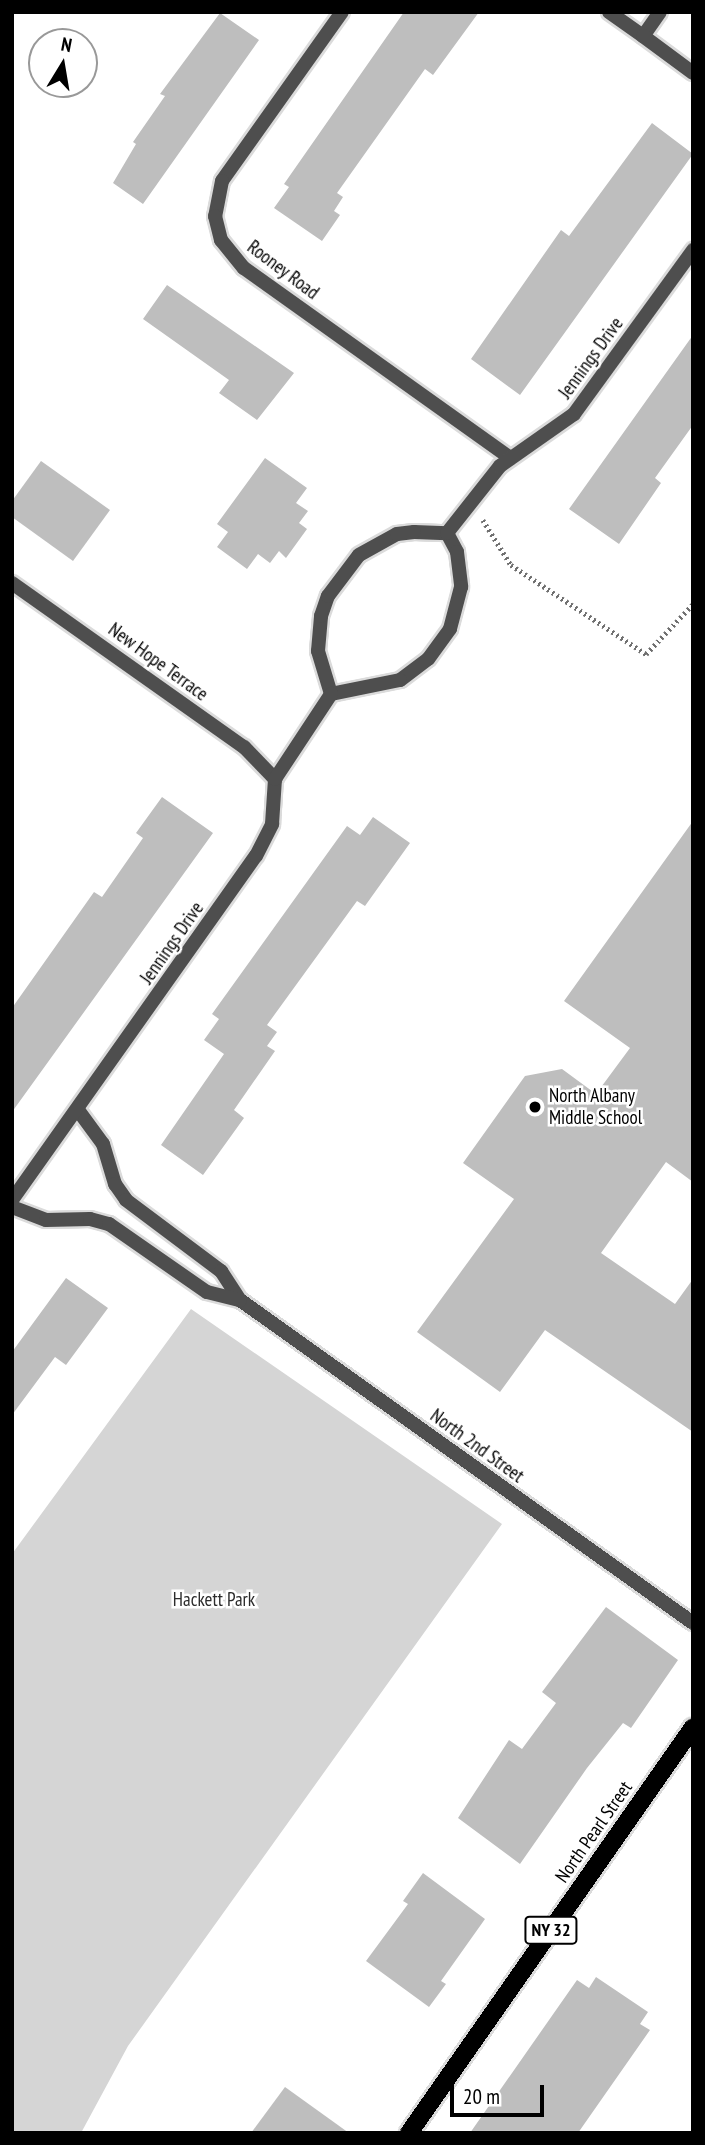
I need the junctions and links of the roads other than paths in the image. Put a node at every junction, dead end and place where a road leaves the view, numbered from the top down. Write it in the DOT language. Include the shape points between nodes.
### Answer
graph roads {
  1 [pos="342,12"];
  2 [pos="609,12"];
  3 [pos="660,12"];
  4 [pos="643,36"];
  5 [pos="693,73"];
  6 [pos="693,250"];
  7 [pos="510,458"];
  8 [pos="447,533"];
  9 [pos="12,583"];
  10 [pos="331,694"];
  11 [pos="275,779"];
  12 [pos="78,1110"];
  13 [pos="12,1200"];
  14 [pos="12,1207"];
  15 [pos="240,1300"];
  16 [pos="693,1623"];
  17 [pos="693,1727"];
  18 [pos="409,2133"];
  1 -- 7 [label="street, Rooney Road" via="222,181 215,216 221,240 244,268"];
  2 -- 4 [label="street"];
  3 -- 4 [label="street"];
  4 -- 5 [label="street"];
  6 -- 7 [label="street, Jennings Drive" via="574,414"];
  7 -- 8 [label="street, Jennings Drive"];
  8 -- 10 [label="street" via="457,552 461,587 455,617 442,643 400,680"];
  8 -- 10 [label="street" via="414,531 373,544 337,580 318,635"];
  9 -- 11 [label="street, New Hope Terrace" via="244,747"];
  10 -- 11 [label="street, Jennings Drive"];
  11 -- 12 [label="street, Jennings Drive" via="272,824 257,856"];
  12 -- 13 [label="street, Jennings Drive"];
  12 -- 15 [label="street, North 2nd Street" via="103,1144 115,1184 126,1200 221,1271"];
  14 -- 15 [label="street, North 2nd Street" via="46,1220 90,1219 109,1224 207,1292"];
  15 -- 16 [label="street, North 2nd Street"];
  17 -- 18 [label="main road, North Pearl Street / NY 32"];
}
